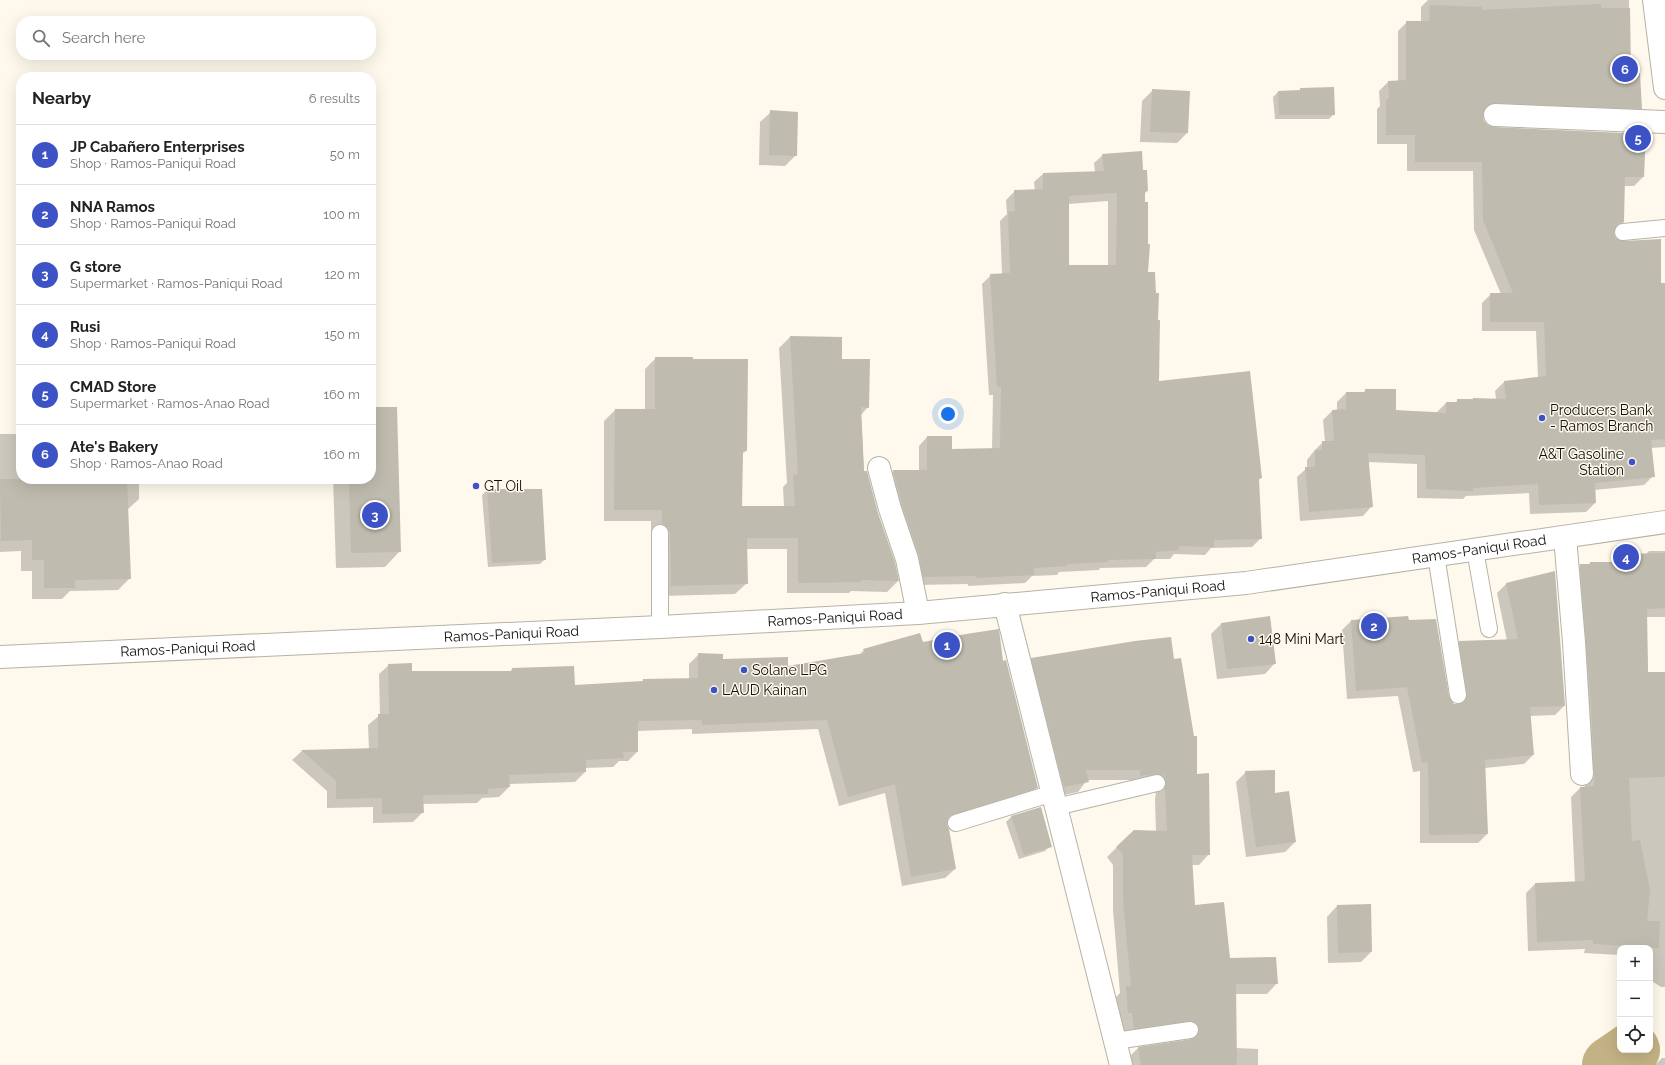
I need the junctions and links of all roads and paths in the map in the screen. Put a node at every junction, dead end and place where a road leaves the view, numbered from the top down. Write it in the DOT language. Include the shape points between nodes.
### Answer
graph roads {
  1 [pos="1654,0"];
  2 [pos="1665,88"];
  3 [pos="1496,115"];
  4 [pos="1665,122"];
  5 [pos="1665,228"];
  6 [pos="1623,232"];
  7 [pos="880,468"];
  8 [pos="1665,522"];
  9 [pos="660,533"];
  10 [pos="1565,537"];
  11 [pos="1475,550"];
  12 [pos="1436,555"];
  13 [pos="1005,604"];
  14 [pos="918,613"];
  15 [pos="660,627"];
  16 [pos="1489,629"];
  17 [pos="0,657"];
  18 [pos="1458,695"];
  19 [pos="1582,774"];
  20 [pos="1157,783"];
  21 [pos="1054,800"];
  22 [pos="956,823"];
  23 [pos="1190,1030"];
  24 [pos="1115,1041"];
  25 [pos="1121,1065"];
  1 -- 2 [label="main road"];
  3 -- 4 [label="main road"];
  5 -- 6 [label="lane"];
  7 -- 14 [label="main road" via="890,509 907,559"];
  8 -- 10 [label="main road, Ramos-Paniqui Road"];
  9 -- 15 [label="lane"];
  10 -- 11 [label="main road, Ramos-Paniqui Road"];
  10 -- 19 [label="main road"];
  11 -- 12 [label="main road, Ramos-Paniqui Road"];
  11 -- 16 [label="lane"];
  12 -- 13 [label="main road, Ramos-Paniqui Road" via="1246,583"];
  12 -- 18 [label="lane"];
  13 -- 14 [label="main road, Ramos-Paniqui Road"];
  13 -- 21 [label="main road"];
  14 -- 15 [label="main road, Ramos-Paniqui Road"];
  15 -- 17 [label="main road, Ramos-Paniqui Road"];
  20 -- 21 [label="lane"];
  21 -- 22 [label="lane"];
  21 -- 24 [label="main road"];
  23 -- 24 [label="lane"];
  24 -- 25 [label="main road"];
}
